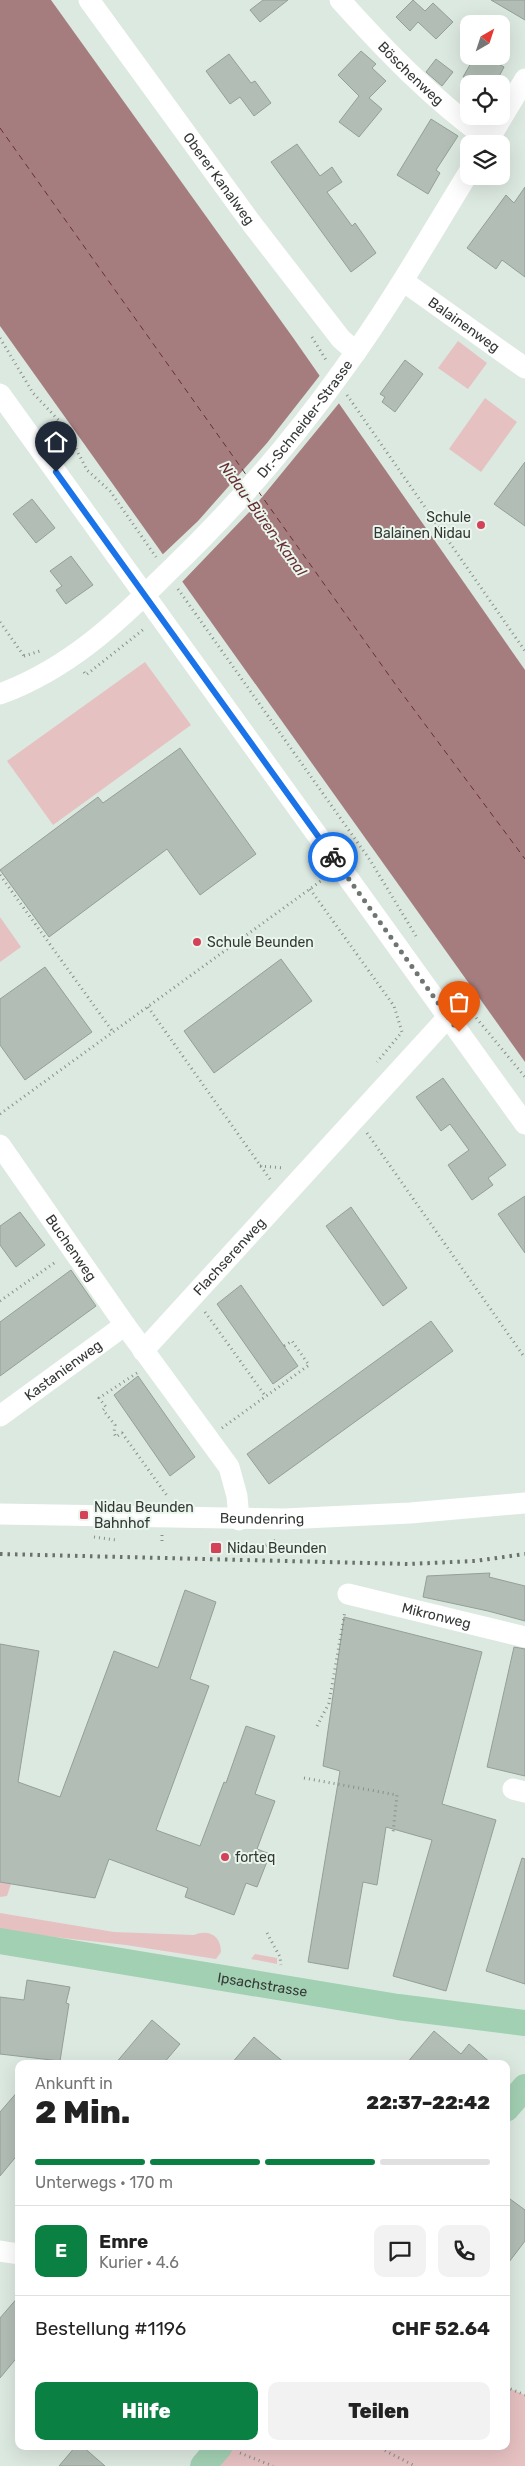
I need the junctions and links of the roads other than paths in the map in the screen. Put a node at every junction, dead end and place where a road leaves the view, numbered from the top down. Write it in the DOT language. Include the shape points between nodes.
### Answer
graph roads {
  1 [pos="89,0"];
  2 [pos="340,0"];
  3 [pos="525,78"];
  4 [pos="480,135"];
  5 [pos="491,135"];
  6 [pos="461,185"];
  7 [pos="403,281"];
  8 [pos="356,352"];
  9 [pos="525,368"];
  10 [pos="0,394"];
  11 [pos="0,694"];
  12 [pos="448,1017"];
  13 [pos="525,1124"];
  14 [pos="0,1145"];
  15 [pos="125,1325"];
  16 [pos="148,1356"];
  17 [pos="0,1416"];
  18 [pos="525,1503"];
  19 [pos="0,1514"];
  20 [pos="239,1520"];
  21 [pos="348,1594"];
  22 [pos="525,1637"];
  23 [pos="0,1941"];
  24 [pos="525,2023"];
  25 [pos="0,2251"];
  26 [pos="15,2253"];
  27 [pos="223,2450"];
  28 [pos="203,2466"];
  1 -- 8 [label="street, Oberer Kanalweg" via="252,224 341,339"];
  2 -- 4 [label="street, Böschenweg" via="368,32"];
  3 -- 5 [label="street"];
  6 -- 7 [label="street, Dr.-Schneider-Strasse"];
  7 -- 8 [label="street, Dr.-Schneider-Strasse"];
  7 -- 9 [label="street, Balainenweg"];
  8 -- 11 [label="street, Dr.-Schneider-Strasse" via="284,448 206,536 94,642 53,670"];
  10 -- 12 [label="street"];
  12 -- 13 [label="street"];
  12 -- 16 [label="street, Flachserenweg" via="193,1296"];
  14 -- 15 [label="street, Buchenweg"];
  15 -- 16 [label="street, Buchenweg"];
  15 -- 17 [label="street, Kastanienweg"];
  16 -- 20 [label="street" via="229,1467"];
  18 -- 20 [label="street, Beundenring" via="410,1513"];
  19 -- 20 [label="street, Beundenring"];
  21 -- 22 [label="street, Mikronweg"];
  23 -- 24 [label="main road, Ipsachstrasse" via="398,2007"];
  25 -- 26 [label="street"];
  27 -- 28 [label="main road"];
}
